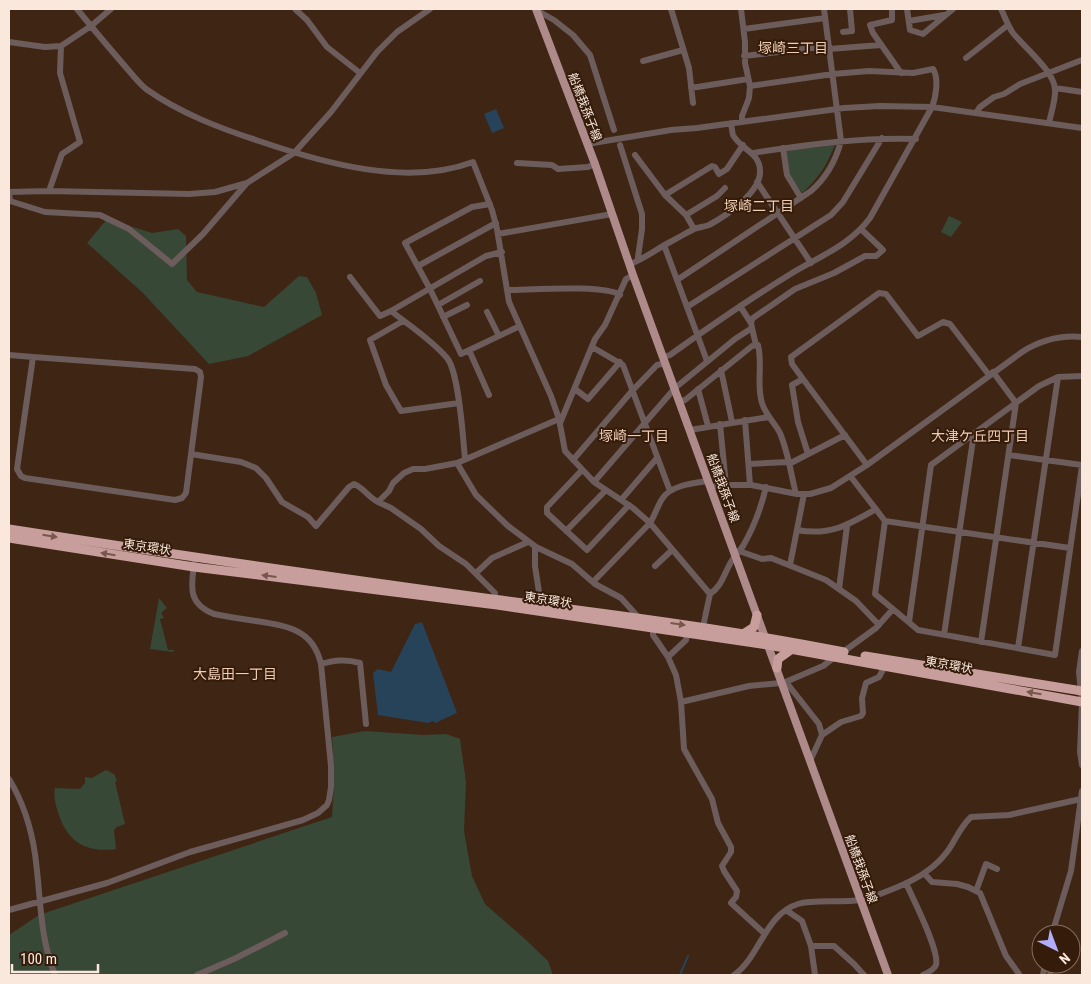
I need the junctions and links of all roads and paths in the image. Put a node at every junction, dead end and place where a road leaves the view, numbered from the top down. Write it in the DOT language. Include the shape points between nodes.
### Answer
graph roads {
  1 [pos="77,9"];
  2 [pos="111,9"];
  3 [pos="295,9"];
  4 [pos="430,9"];
  5 [pos="536,9"];
  6 [pos="671,9"];
  7 [pos="741,9"];
  8 [pos="824,9"];
  9 [pos="850,9"];
  10 [pos="892,9"];
  11 [pos="907,9"];
  12 [pos="953,9"];
  13 [pos="1002,9"];
  14 [pos="945,15"];
  15 [pos="825,18"];
  16 [pos="909,21"];
  17 [pos="1008,25"];
  18 [pos="91,26"];
  19 [pos="744,29"];
  20 [pos="843,32"];
  21 [pos="9,42"];
  22 [pos="881,44"];
  23 [pos="61,46"];
  24 [pos="829,47"];
  25 [pos="683,50"];
  26 [pos="744,56"];
  27 [pos="966,58"];
  28 [pos="1082,60"];
  29 [pos="642,61"];
  30 [pos="901,72"];
  31 [pos="1048,72"];
  32 [pos="360,73"];
  33 [pos="833,74"];
  34 [pos="749,82"];
  35 [pos="691,88"];
  36 [pos="1055,88"];
  37 [pos="1082,92"];
  38 [pos="693,103"];
  39 [pos="932,107"];
  40 [pos="838,109"];
  41 [pos="976,113"];
  42 [pos="742,122"];
  43 [pos="1049,123"];
  44 [pos="731,124"];
  45 [pos="1082,128"];
  46 [pos="614,130"];
  47 [pos="882,138"];
  48 [pos="916,139"];
  49 [pos="841,140"];
  50 [pos="587,144"];
  51 [pos="620,145"];
  52 [pos="743,145"];
  53 [pos="783,148"];
  54 [pos="752,152"];
  55 [pos="294,153"];
  56 [pos="635,155"];
  57 [pos="517,163"];
  58 [pos="595,164"];
  59 [pos="757,182"];
  60 [pos="247,183"];
  61 [pos="725,188"];
  62 [pos="49,191"];
  63 [pos="9,192"];
  64 [pos="665,195"];
  65 [pos="802,198"];
  66 [pos="490,204"];
  67 [pos="778,213"];
  68 [pos="612,214"];
  69 [pos="686,216"];
  70 [pos="496,223"];
  71 [pos="694,229"];
  72 [pos="861,230"];
  73 [pos="498,234"];
  74 [pos="795,238"];
  75 [pos="664,245"];
  76 [pos="502,252"];
  77 [pos="639,259"];
  78 [pos="811,263"];
  79 [pos="630,264"];
  80 [pos="418,266"];
  81 [pos="634,275"];
  82 [pos="350,277"];
  83 [pos="677,280"];
  84 [pos="480,281"];
  85 [pos="430,289"];
  86 [pos="507,290"];
  87 [pos="620,295"];
  88 [pos="438,305"];
  89 [pos="467,305"];
  90 [pos="740,306"];
  91 [pos="687,307"];
  92 [pos="391,311"];
  93 [pos="487,312"];
  94 [pos="443,317"];
  95 [pos="403,321"];
  96 [pos="520,326"];
  97 [pos="752,326"];
  98 [pos="697,335"];
  99 [pos="499,336"];
  100 [pos="1082,337"];
  101 [pos="756,345"];
  102 [pos="592,347"];
  103 [pos="469,350"];
  104 [pos="9,356"];
  105 [pos="33,357"];
  106 [pos="665,360"];
  107 [pos="707,361"];
  108 [pos="620,362"];
  109 [pos="720,370"];
  110 [pos="991,374"];
  111 [pos="1082,376"];
  112 [pos="1058,377"];
  113 [pos="803,378"];
  114 [pos="675,388"];
  115 [pos="575,389"];
  116 [pos="698,389"];
  117 [pos="632,391"];
  118 [pos="489,395"];
  119 [pos="680,401"];
  120 [pos="459,403"];
  121 [pos="1016,403"];
  122 [pos="769,417"];
  123 [pos="745,420"];
  124 [pos="559,422"];
  125 [pos="732,422"];
  126 [pos="645,423"];
  127 [pos="720,424"];
  128 [pos="708,426"];
  129 [pos="690,430"];
  130 [pos="844,434"];
  131 [pos="974,434"];
  132 [pos="191,454"];
  133 [pos="808,454"];
  134 [pos="1008,455"];
  135 [pos="657,458"];
  136 [pos="465,459"];
  137 [pos="573,460"];
  138 [pos="1045,460"];
  139 [pos="788,463"];
  140 [pos="457,464"];
  141 [pos="749,464"];
  142 [pos="867,466"];
  143 [pos="1082,466"];
  144 [pos="582,470"];
  145 [pos="851,477"];
  146 [pos="594,482"];
  147 [pos="710,484"];
  148 [pos="726,485"];
  149 [pos="750,486"];
  150 [pos="766,488"];
  151 [pos="606,490"];
  152 [pos="670,491"];
  153 [pos="796,494"];
  154 [pos="804,494"];
  155 [pos="621,500"];
  156 [pos="378,502"];
  157 [pos="629,505"];
  158 [pos="876,509"];
  159 [pos="885,522"];
  160 [pos="650,523"];
  161 [pos="847,526"];
  162 [pos="923,527"];
  163 [pos="9,530"];
  164 [pos="797,530"];
  165 [pos="566,531"];
  166 [pos="960,532"];
  167 [pos="997,537"];
  168 [pos="9,538"];
  169 [pos="528,542"];
  170 [pos="1033,543"];
  171 [pos="535,547"];
  172 [pos="1070,548"];
  173 [pos="672,550"];
  174 [pos="738,553"];
  175 [pos="194,562"];
  176 [pos="790,565"];
  177 [pos="655,566"];
  178 [pos="476,573"];
  179 [pos="593,582"];
  180 [pos="839,589"];
  181 [pos="710,594"];
  182 [pos="494,599"];
  183 [pos="541,605"];
  184 [pos="893,609"];
  185 [pos="757,615"];
  186 [pos="640,619"];
  187 [pos="908,622"];
  188 [pos="879,625"];
  189 [pos="704,627"];
  190 [pos="653,629"];
  191 [pos="687,633"];
  192 [pos="743,634"];
  193 [pos="944,635"];
  194 [pos="767,641"];
  195 [pos="981,642"];
  196 [pos="1018,648"];
  197 [pos="792,649"];
  198 [pos="1082,651"];
  199 [pos="840,654"];
  200 [pos="668,657"];
  201 [pos="321,664"];
  202 [pos="885,666"];
  203 [pos="777,668"];
  204 [pos="783,683"];
  205 [pos="1082,691"];
  206 [pos="681,702"];
  207 [pos="1082,702"];
  208 [pos="366,724"];
  209 [pos="822,735"];
  210 [pos="810,761"];
  211 [pos="1082,765"];
  212 [pos="9,779"];
  213 [pos="12,789"];
  214 [pos="1082,791"];
  215 [pos="1081,799"];
  216 [pos="997,869"];
  217 [pos="924,873"];
  218 [pos="906,883"];
  219 [pos="976,891"];
  220 [pos="860,901"];
  221 [pos="39,902"];
  222 [pos="9,910"];
  223 [pos="786,910"];
  224 [pos="1056,924"];
  225 [pos="285,933"];
  226 [pos="765,934"];
  227 [pos="811,946"];
  228 [pos="55,975"];
  229 [pos="197,975"];
  230 [pos="734,975"];
  231 [pos="815,975"];
  232 [pos="864,975"];
  233 [pos="888,975"];
  234 [pos="924,975"];
  235 [pos="1018,975"];
  1 -- 18 [label="street"];
  2 -- 18 [label="street"];
  3 -- 32 [label="street" via="327,47"];
  4 -- 32 [label="street" via="397,32"];
  5 -- 46 [label="street" via="574,35 590,55"];
  5 -- 50 [label="main road, 船橋我孫子線"];
  6 -- 25 [label="street"];
  7 -- 19 [label="street"];
  8 -- 15 [label="street"];
  9 -- 20 [label="street" via="852,31"];
  10 -- 22 [label="street" via="892,20 870,25"];
  11 -- 16 [label="street"];
  12 -- 14 [label="street"];
  13 -- 17 [label="street"];
  14 -- 16 [label="street"];
  14 -- 16 [label="street" via="923,34 910,30"];
  15 -- 19 [label="street"];
  15 -- 24 [label="street"];
  17 -- 27 [label="street"];
  17 -- 31 [label="street"];
  18 -- 23 [label="street"];
  18 -- 55 [label="street" via="144,87 175,107 226,130"];
  19 -- 26 [label="street"];
  21 -- 23 [label="street"];
  22 -- 24 [label="street"];
  22 -- 30 [label="street"];
  23 -- 62 [label="street" via="60,73 80,142 62,154"];
  24 -- 26 [label="street"];
  24 -- 33 [label="street"];
  25 -- 29 [label="street"];
  25 -- 35 [label="street"];
  26 -- 34 [label="street"];
  28 -- 31 [label="street"];
  30 -- 33 [label="street"];
  30 -- 39 [label="street" via="933,69 936,74"];
  31 -- 36 [label="street"];
  31 -- 41 [label="street" via="994,97"];
  32 -- 55 [label="street"];
  33 -- 34 [label="street"];
  33 -- 40 [label="street"];
  34 -- 35 [label="street"];
  34 -- 42 [label="street" via="749,98"];
  35 -- 38 [label="street"];
  36 -- 37 [label="street"];
  36 -- 43 [label="street"];
  39 -- 40 [label="street"];
  39 -- 41 [label="street"];
  39 -- 48 [label="street"];
  40 -- 42 [label="street"];
  40 -- 49 [label="street"];
  41 -- 43 [label="street"];
  42 -- 44 [label="street"];
  43 -- 45 [label="street"];
  44 -- 50 [label="street"];
  44 -- 52 [label="street" via="733,134"];
  47 -- 48 [label="street"];
  47 -- 49 [label="street"];
  47 -- 74 [label="street" via="843,202 831,215"];
  48 -- 72 [label="street"];
  49 -- 53 [label="street"];
  49 -- 65 [label="street" via="826,175"];
  50 -- 58 [label="main road, 船橋我孫子線"];
  51 -- 77 [label="street" via="642,214"];
  52 -- 54 [label="street"];
  52 -- 64 [label="street" via="727,169 719,174 712,166"];
  53 -- 54 [label="street"];
  53 -- 65 [label="street" via="787,175"];
  54 -- 59 [label="street" via="760,169"];
  55 -- 60 [label="street"];
  55 -- 66 [label="street" via="388,171 448,169 473,162"];
  56 -- 64 [label="street"];
  57 -- 58 [label="street" via="552,165 558,170"];
  58 -- 68 [label="main road, 船橋我孫子線"];
  59 -- 67 [label="street"];
  59 -- 71 [label="street" via="738,205 707,226"];
  60 -- 62 [label="street" via="215,192 188,194"];
  60 -- 63 [label="street" via="172,264 129,229 100,215 45,212 10,201"];
  61 -- 69 [label="street"];
  62 -- 63 [label="street"];
  64 -- 69 [label="street"];
  65 -- 67 [label="street"];
  66 -- 70 [label="street"];
  66 -- 80 [label="street" via="472,207 405,243"];
  67 -- 74 [label="street"];
  67 -- 83 [label="street"];
  68 -- 73 [label="street"];
  68 -- 79 [label="main road, 船橋我孫子線"];
  69 -- 71 [label="street"];
  70 -- 73 [label="street"];
  70 -- 80 [label="street"];
  71 -- 75 [label="street"];
  72 -- 78 [label="street"];
  72 -- 97 [label="street" via="883,250 876,256 862,257 834,274 794,290 753,318"];
  73 -- 76 [label="street"];
  74 -- 78 [label="street"];
  74 -- 91 [label="street"];
  75 -- 77 [label="street"];
  75 -- 83 [label="street"];
  76 -- 85 [label="street" via="486,256"];
  76 -- 86 [label="street"];
  77 -- 79 [label="street"];
  78 -- 90 [label="street"];
  79 -- 81 [label="main road, 船橋我孫子線"];
  80 -- 85 [label="street"];
  81 -- 87 [label="street" via="626,279"];
  81 -- 106 [label="main road, 船橋我孫子線"];
  82 -- 92 [label="street" via="380,316"];
  83 -- 91 [label="street"];
  84 -- 88 [label="street"];
  85 -- 88 [label="street"];
  85 -- 92 [label="street"];
  86 -- 87 [label="street" via="587,289"];
  86 -- 96 [label="street"];
  87 -- 102 [label="street"];
  88 -- 94 [label="street"];
  89 -- 94 [label="street"];
  90 -- 97 [label="street"];
  90 -- 98 [label="street"];
  91 -- 98 [label="street"];
  92 -- 95 [label="street"];
  93 -- 99 [label="street"];
  94 -- 103 [label="street" via="461,354"];
  95 -- 120 [label="street" via="449,359"];
  95 -- 120 [label="street" via="370,340 386,385 401,411"];
  96 -- 99 [label="street"];
  96 -- 124 [label="street"];
  97 -- 101 [label="street"];
  97 -- 107 [label="street"];
  98 -- 106 [label="street"];
  98 -- 107 [label="street"];
  99 -- 103 [label="street"];
  100 -- 110 [label="street" via="1039,343"];
  101 -- 109 [label="street"];
  101 -- 122 [label="street" via="761,357 760,393"];
  102 -- 108 [label="street"];
  102 -- 115 [label="street"];
  103 -- 118 [label="street"];
  104 -- 105 [label="street"];
  105 -- 132 [label="street" via="198,370 201,377"];
  105 -- 132 [label="street" via="17,470 24,478 175,500 186,493"];
  106 -- 114 [label="main road, 船橋我孫子線"];
  106 -- 117 [label="street"];
  107 -- 114 [label="street"];
  108 -- 115 [label="street" via="588,400"];
  108 -- 117 [label="street"];
  109 -- 116 [label="street"];
  109 -- 125 [label="street"];
  110 -- 113 [label="street" via="950,324 943,322 918,336 886,294 879,292 791,358"];
  110 -- 121 [label="street"];
  110 -- 142 [label="street"];
  111 -- 112 [label="street"];
  112 -- 121 [label="street"];
  112 -- 138 [label="street"];
  113 -- 130 [label="street"];
  113 -- 133 [label="street" via="792,385 798,422"];
  114 -- 119 [label="main road, 船橋我孫子線"];
  114 -- 126 [label="street"];
  115 -- 124 [label="street"];
  116 -- 119 [label="street"];
  116 -- 128 [label="street"];
  117 -- 126 [label="street"];
  117 -- 137 [label="street"];
  119 -- 129 [label="main road, 船橋我孫子線"];
  120 -- 136 [label="street"];
  121 -- 131 [label="street"];
  121 -- 134 [label="street"];
  122 -- 123 [label="street"];
  122 -- 139 [label="street" via="781,437"];
  123 -- 125 [label="street"];
  123 -- 141 [label="street"];
  124 -- 136 [label="street"];
  124 -- 137 [label="street" via="565,451"];
  125 -- 127 [label="street"];
  126 -- 135 [label="street"];
  126 -- 146 [label="street"];
  127 -- 128 [label="street"];
  127 -- 148 [label="street"];
  128 -- 129 [label="street"];
  129 -- 147 [label="main road, 船橋我孫子線"];
  130 -- 133 [label="street"];
  130 -- 142 [label="street"];
  131 -- 162 [label="street" via="931,466"];
  131 -- 166 [label="street"];
  132 -- 156 [label="street" via="241,462 256,468 282,502 308,517 314,526 354,484"];
  133 -- 139 [label="street"];
  134 -- 138 [label="street"];
  134 -- 167 [label="street"];
  135 -- 152 [label="street"];
  135 -- 155 [label="street"];
  136 -- 140 [label="street"];
  137 -- 144 [label="street"];
  138 -- 143 [label="street"];
  138 -- 170 [label="street"];
  139 -- 141 [label="street"];
  139 -- 153 [label="street"];
  140 -- 156 [label="street" via="404,473"];
  140 -- 169 [label="street" via="481,501"];
  141 -- 149 [label="street"];
  142 -- 145 [label="street"];
  143 -- 172 [label="street"];
  144 -- 146 [label="street"];
  144 -- 165 [label="street" via="547,507 547,513"];
  145 -- 154 [label="street" via="831,488"];
  145 -- 158 [label="street"];
  146 -- 151 [label="street"];
  147 -- 148 [label="street"];
  147 -- 152 [label="street" via="692,484"];
  147 -- 174 [label="main road, 船橋我孫子線"];
  148 -- 149 [label="street"];
  149 -- 150 [label="street"];
  150 -- 153 [label="street"];
  150 -- 174 [label="street" via="760,512"];
  151 -- 155 [label="street"];
  151 -- 165 [label="street"];
  152 -- 160 [label="street" via="663,497"];
  153 -- 154 [label="street"];
  154 -- 164 [label="street"];
  155 -- 157 [label="street"];
  156 -- 178 [label="street" via="413,522"];
  157 -- 160 [label="street"];
  157 -- 165 [label="street" via="587,550"];
  158 -- 159 [label="street"];
  158 -- 161 [label="street"];
  159 -- 162 [label="street"];
  159 -- 184 [label="street" via="875,594"];
  160 -- 173 [label="street"];
  160 -- 179 [label="street"];
  161 -- 164 [label="street" via="815,533"];
  161 -- 180 [label="street"];
  162 -- 166 [label="street"];
  162 -- 187 [label="street"];
  163 -- 175 [label="highway, 東京環状, one-way"];
  164 -- 176 [label="street"];
  166 -- 167 [label="street"];
  166 -- 193 [label="street"];
  167 -- 170 [label="street"];
  167 -- 195 [label="street"];
  175 -- 168 [label="highway, 東京環状, one-way"];
  169 -- 171 [label="street"];
  169 -- 178 [label="street" via="492,558"];
  170 -- 172 [label="street"];
  170 -- 196 [label="street"];
  171 -- 179 [label="street" via="572,564"];
  171 -- 183 [label="street"];
  172 -- 196 [label="street" via="1055,655"];
  173 -- 177 [label="street"];
  173 -- 181 [label="street"];
  174 -- 176 [label="street" via="762,560 771,558"];
  174 -- 181 [label="street" via="722,582"];
  174 -- 185 [label="main road, 船橋我孫子線"];
  175 -- 182 [label="highway, 東京環状"];
  190 -- 175 [label="highway, 東京環状, one-way"];
  175 -- 201 [label="street" via="192,595 204,610 294,629 310,639"];
  176 -- 180 [label="street"];
  178 -- 182 [label="street" via="495,593"];
  179 -- 186 [label="street" via="621,598"];
  180 -- 188 [label="street"];
  181 -- 189 [label="street"];
  182 -- 183 [label="highway, 東京環状"];
  183 -- 186 [label="highway, 東京環状"];
  184 -- 187 [label="street"];
  184 -- 188 [label="street"];
  185 -- 192 [label="highway" via="754,627"];
  185 -- 194 [label="main road, 船橋我孫子線"];
  186 -- 189 [label="highway, 東京環状, one-way"];
  187 -- 193 [label="street" via="918,630"];
  188 -- 199 [label="street"];
  189 -- 192 [label="highway, 東京環状"];
  190 -- 191 [label="highway, 東京環状"];
  190 -- 200 [label="street"];
  191 -- 194 [label="highway, 東京環状"];
  191 -- 200 [label="street" via="686,640"];
  192 -- 194 [label="highway, 東京環状"];
  193 -- 195 [label="street"];
  194 -- 197 [label="highway, 東京環状"];
  194 -- 199 [label="highway, 東京環状"];
  194 -- 203 [label="main road, 船橋我孫子線"];
  195 -- 196 [label="street"];
  197 -- 199 [label="highway, 東京環状"];
  197 -- 203 [label="highway" via="778,659"];
  198 -- 205 [label="street" via="1079,672"];
  199 -- 202 [label="highway, 東京環状"];
  199 -- 204 [label="street" via="823,666"];
  199 -- 205 [label="highway, 東京環状"];
  200 -- 206 [label="street" via="676,675"];
  201 -- 208 [label="street" via="336,660 360,663"];
  201 -- 221 [label="street" via="332,787 329,800 318,813 190,852 107,883"];
  207 -- 202 [label="highway, 東京環状, one-way"];
  202 -- 209 [label="street" via="878,677 866,683 861,716 841,722"];
  203 -- 204 [label="main road, 船橋我孫子線"];
  204 -- 206 [label="street" via="749,686"];
  204 -- 209 [label="street" via="819,724"];
  204 -- 210 [label="main road, 船橋我孫子線"];
  205 -- 207 [label="street"];
  206 -- 226 [label="street" via="684,749 712,799 718,823 731,847 722,866 737,891 730,903"];
  207 -- 211 [label="street"];
  209 -- 210 [label="street"];
  210 -- 220 [label="main road, 船橋我孫子線"];
  212 -- 213 [label="street"];
  213 -- 221 [label="street" via="27,817 32,837"];
  214 -- 215 [label="street"];
  215 -- 217 [label="street" via="1009,815 971,817 947,852"];
  215 -- 224 [label="street" via="1071,871"];
  216 -- 219 [label="street" via="986,864"];
  217 -- 218 [label="street"];
  217 -- 219 [label="street" via="932,882 957,884"];
  218 -- 220 [label="street"];
  218 -- 234 [label="street" via="935,948 936,965"];
  219 -- 235 [label="street" via="980,893 1006,956"];
  220 -- 223 [label="street" via="804,903"];
  220 -- 233 [label="main road, 船橋我孫子線"];
  221 -- 222 [label="street"];
  221 -- 228 [label="street" via="43,938"];
  223 -- 226 [label="street"];
  223 -- 227 [label="street" via="802,921"];
  225 -- 229 [label="street"];
  226 -- 230 [label="street" via="743,968"];
  227 -- 231 [label="street"];
  227 -- 232 [label="street" via="834,946"];
}
